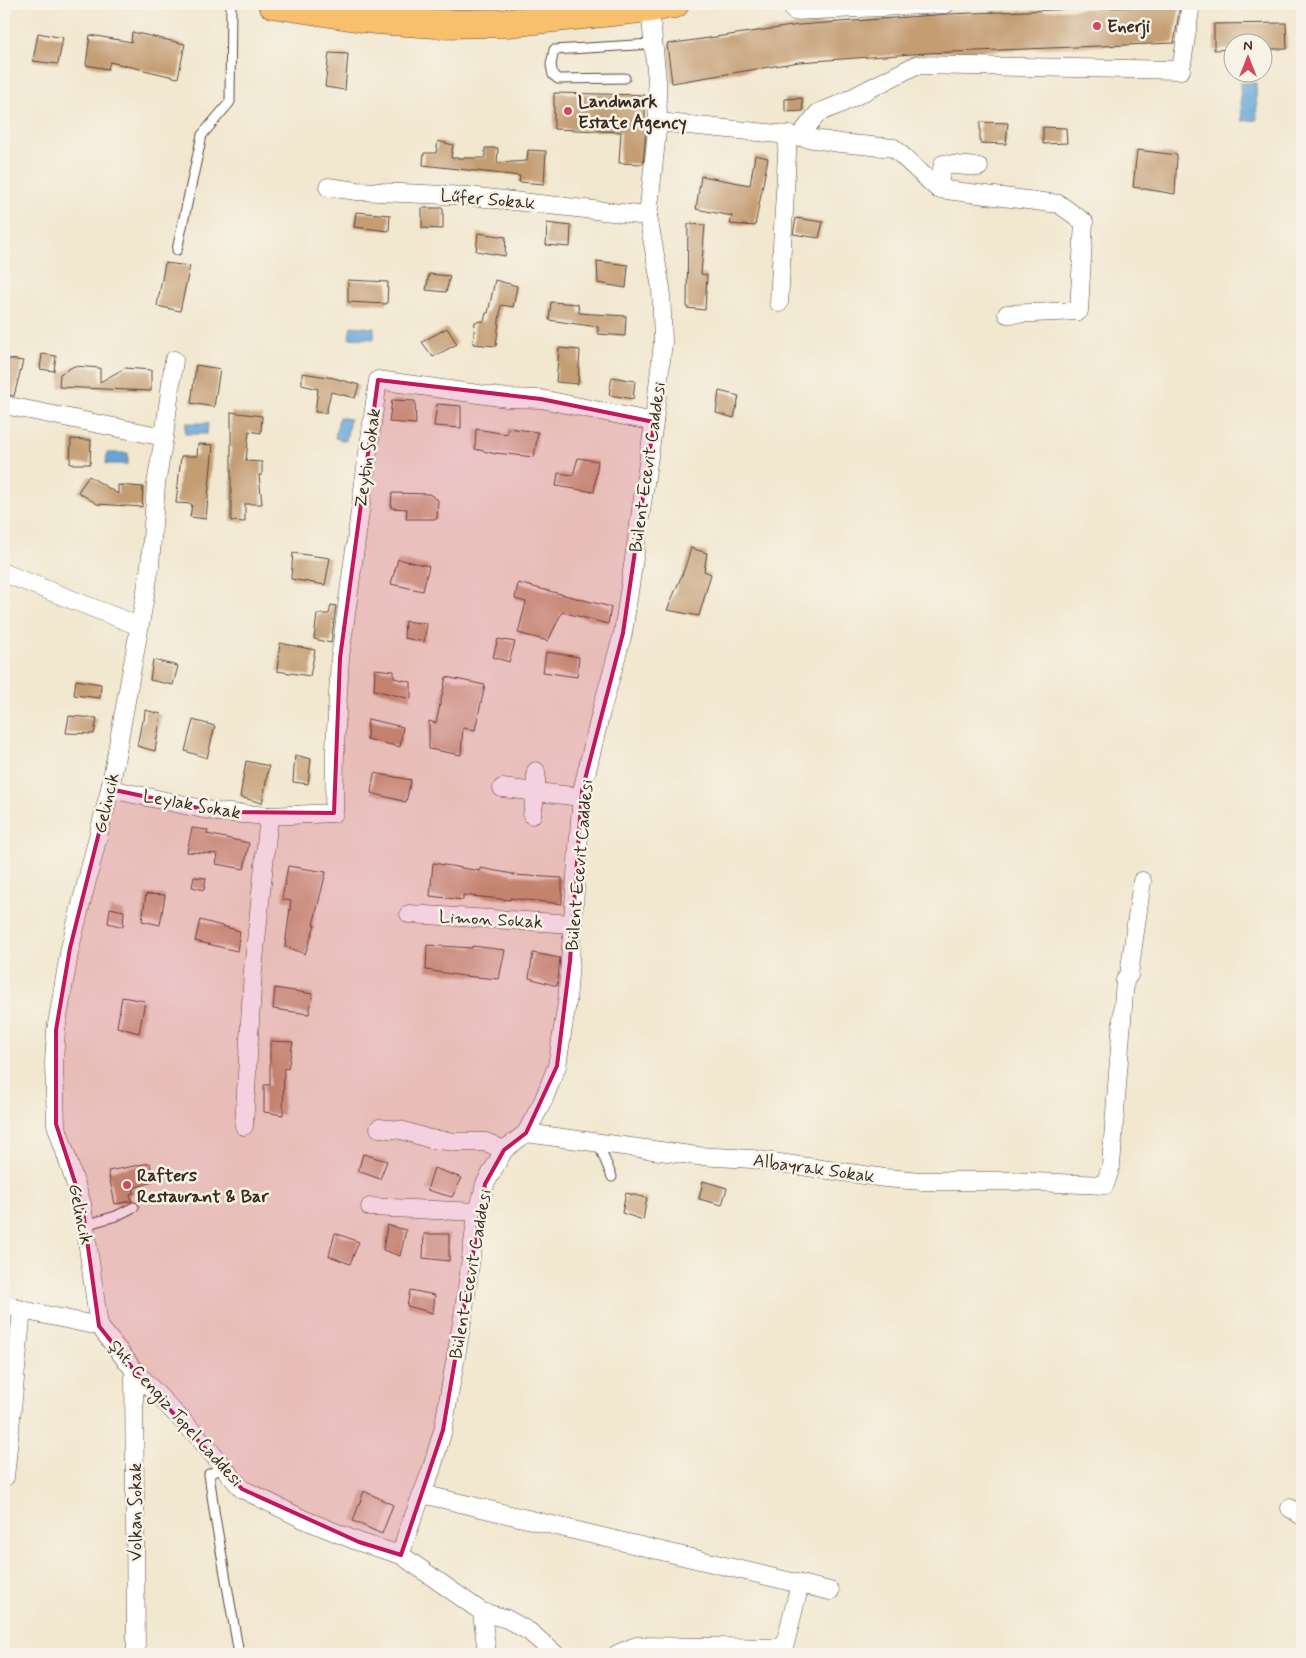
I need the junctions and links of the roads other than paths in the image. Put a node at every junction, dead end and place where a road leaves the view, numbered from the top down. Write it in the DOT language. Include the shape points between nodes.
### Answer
graph roads {
  1 [pos="231,4"];
  2 [pos="272,4"];
  3 [pos="946,4"];
  4 [pos="1191,4"];
  5 [pos="657,5"];
  6 [pos="794,12"];
  7 [pos="652,44"];
  8 [pos="624,78"];
  9 [pos="658,122"];
  10 [pos="794,136"];
  11 [pos="979,167"];
  12 [pos="328,187"];
  13 [pos="938,189"];
  14 [pos="648,216"];
  15 [pos="177,250"];
  16 [pos="780,303"];
  17 [pos="1007,314"];
  18 [pos="174,360"];
  19 [pos="4,405"];
  20 [pos="654,422"];
  21 [pos="164,437"];
  22 [pos="4,573"];
  23 [pos="139,626"];
  24 [pos="536,771"];
  25 [pos="502,788"];
  26 [pos="110,789"];
  27 [pos="536,792"];
  28 [pos="581,797"];
  29 [pos="334,814"];
  30 [pos="532,815"];
  31 [pos="269,816"];
  32 [pos="1142,881"];
  33 [pos="409,914"];
  34 [pos="574,924"];
  35 [pos="244,1126"];
  36 [pos="379,1128"];
  37 [pos="526,1133"];
  38 [pos="598,1143"];
  39 [pos="504,1150"];
  40 [pos="612,1177"];
  41 [pos="134,1207"];
  42 [pos="370,1207"];
  43 [pos="478,1212"];
  44 [pos="85,1225"];
  45 [pos="4,1304"];
  46 [pos="22,1310"];
  47 [pos="99,1326"];
  48 [pos="134,1370"];
  49 [pos="223,1468"];
  50 [pos="5,1477"];
  51 [pos="422,1494"];
  52 [pos="401,1555"];
  53 [pos="800,1584"];
  54 [pos="830,1591"];
  55 [pos="482,1612"];
  56 [pos="136,1654"];
  57 [pos="239,1654"];
  58 [pos="487,1654"];
  59 [pos="555,1654"];
  60 [pos="617,1654"];
  1 -- 15 [label="lane" via="230,102 202,135"];
  2 -- 5 [label="main road" via="375,20 428,24 507,23 533,16"];
  3 -- 6 [label="street"];
  4 -- 10 [label="street" via="1181,70 916,66 818,113"];
  5 -- 7 [label="street, Bülent Ecevit Caddesi"];
  7 -- 8 [label="lane" via="554,50 551,65 553,76 558,79"];
  7 -- 9 [label="street, Bülent Ecevit Caddesi"];
  9 -- 10 [label="street"];
  9 -- 14 [label="street, Bülent Ecevit Caddesi"];
  10 -- 13 [label="street" via="894,148"];
  10 -- 16 [label="street"];
  11 -- 13 [label="street" via="943,164"];
  12 -- 14 [label="street, Lűfer Sokak" via="468,196"];
  13 -- 17 [label="street" via="1059,204 1084,222 1079,312"];
  14 -- 20 [label="street, Bülent Ecevit Caddesi" via="661,288 663,342"];
  18 -- 21 [label="street, Gelincik"];
  19 -- 21 [label="street"];
  20 -- 28 [label="street, Bülent Ecevit Caddesi" via="623,633"];
  20 -- 29 [label="street, Zeytin Sokak" via="541,399 507,398 378,380 340,658"];
  21 -- 23 [label="street, Gelincik" via="156,484 150,566"];
  22 -- 23 [label="street"];
  23 -- 26 [label="street, Gelincik"];
  24 -- 27 [label="street"];
  25 -- 27 [label="street"];
  26 -- 31 [label="street, Leylak Sokak" via="217,812"];
  26 -- 44 [label="street, Gelincik" via="70,948 56,1030 54,1063 56,1124 79,1191"];
  27 -- 28 [label="street"];
  27 -- 30 [label="street"];
  28 -- 34 [label="street, Bülent Ecevit Caddesi"];
  29 -- 31 [label="street, Leylak Sokak"];
  31 -- 35 [label="street" via="253,970"];
  32 -- 38 [label="street, Albayrak Sokak" via="1129,976 1125,980 1111,1166 1105,1185 885,1178 752,1159 698,1156"];
  33 -- 34 [label="street, Limon Sokak"];
  34 -- 37 [label="street, Bülent Ecevit Caddesi" via="557,1066 544,1101"];
  36 -- 39 [label="street" via="401,1130 430,1139 486,1142"];
  37 -- 38 [label="street, Albayrak Sokak"];
  37 -- 39 [label="street, Bülent Ecevit Caddesi"];
  38 -- 40 [label="lane"];
  39 -- 43 [label="street, Bülent Ecevit Caddesi" via="485,1184"];
  41 -- 44 [label="lane"];
  42 -- 43 [label="street"];
  43 -- 51 [label="street, Bülent Ecevit Caddesi" via="443,1430"];
  44 -- 47 [label="street, Gelincik"];
  45 -- 46 [label="street, Şht. Cengiz Topel Caddesi"];
  46 -- 47 [label="street, Şht. Cengiz Topel Caddesi"];
  46 -- 50 [label="street"];
  47 -- 48 [label="street, Şht. Cengiz Topel Caddesi"];
  48 -- 49 [label="street, Şht. Cengiz Topel Caddesi"];
  48 -- 56 [label="street, Volkan Sokak"];
  49 -- 52 [label="street, Şht. Cengiz Topel Caddesi" via="242,1489 271,1504 359,1542"];
  49 -- 57 [label="lane" via="209,1474"];
  51 -- 52 [label="street, Bülent Ecevit Caddesi"];
  51 -- 53 [label="street"];
  52 -- 55 [label="street"];
  53 -- 54 [label="street"];
  53 -- 60 [label="street" via="784,1648 636,1646"];
  55 -- 58 [label="street"];
  55 -- 59 [label="street" via="507,1619 530,1632"];
}
